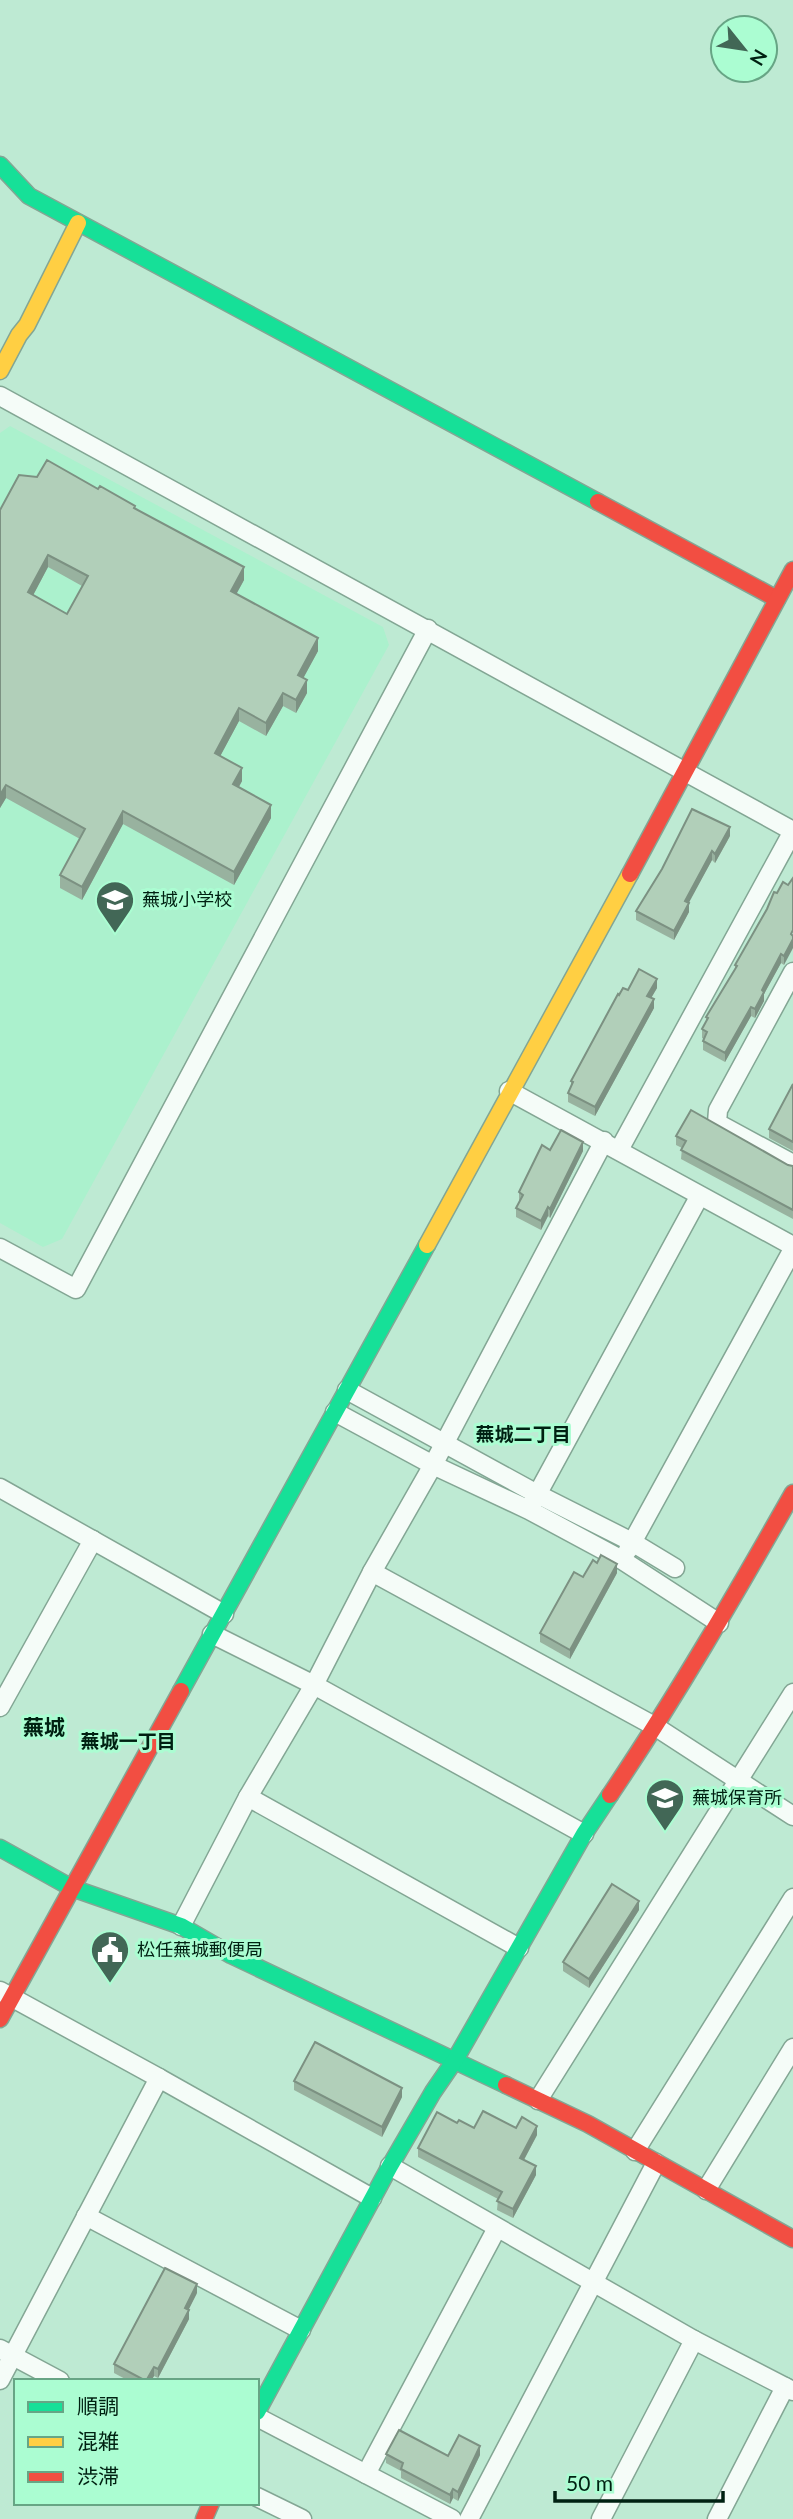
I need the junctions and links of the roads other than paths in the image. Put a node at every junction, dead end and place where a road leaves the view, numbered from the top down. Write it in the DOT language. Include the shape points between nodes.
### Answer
graph roads {
  1 [pos="0,165"];
  2 [pos="78,223"];
  3 [pos="0,372"];
  4 [pos="0,396"];
  5 [pos="793,570"];
  6 [pos="777,599"];
  7 [pos="428,629"];
  8 [pos="686,772"];
  9 [pos="793,972"];
  10 [pos="509,1091"];
  11 [pos="611,1145"];
  12 [pos="793,1164"];
  13 [pos="699,1197"];
  14 [pos="0,1248"];
  15 [pos="793,1248"];
  16 [pos="347,1390"];
  17 [pos="335,1412"];
  18 [pos="444,1443"];
  19 [pos="433,1465"];
  20 [pos="0,1488"];
  21 [pos="793,1493"];
  22 [pos="533,1502"];
  23 [pos="93,1540"];
  24 [pos="632,1542"];
  25 [pos="622,1560"];
  26 [pos="675,1568"];
  27 [pos="372,1572"];
  28 [pos="224,1614"];
  29 [pos="719,1623"];
  30 [pos="212,1634"];
  31 [pos="314,1685"];
  32 [pos="793,1693"];
  33 [pos="1,1701"];
  34 [pos="656,1727"];
  35 [pos="738,1781"];
  36 [pos="248,1797"];
  37 [pos="793,1816"];
  38 [pos="584,1834"];
  39 [pos="0,1848"];
  40 [pos="72,1888"];
  41 [pos="793,1898"];
  42 [pos="181,1926"];
  43 [pos="519,1948"];
  44 [pos="6,1994"];
  45 [pos="0,2018"];
  46 [pos="793,2048"];
  47 [pos="455,2060"];
  48 [pos="159,2078"];
  49 [pos="538,2100"];
  50 [pos="635,2151"];
  51 [pos="656,2163"];
  52 [pos="390,2166"];
  53 [pos="706,2190"];
  54 [pos="372,2198"];
  55 [pos="86,2216"];
  56 [pos="497,2228"];
  57 [pos="793,2239"];
  58 [pos="594,2283"];
  59 [pos="302,2330"];
  60 [pos="694,2340"];
  61 [pos="6,2353"];
  62 [pos="56,2379"];
  63 [pos="0,2380"];
  64 [pos="789,2389"];
  65 [pos="259,2410"];
  66 [pos="259,2415"];
  67 [pos="366,2474"];
  68 [pos="259,2498"];
  69 [pos="302,2519"];
  70 [pos="452,2519"];
  71 [pos="469,2519"];
  72 [pos="601,2519"];
  73 [pos="717,2519"];
  1 -- 2 [label="street" via="29,196"];
  2 -- 3 [label="street"];
  2 -- 6 [label="street"];
  4 -- 7 [label="street"];
  5 -- 6 [label="street"];
  6 -- 8 [label="street"];
  7 -- 8 [label="street"];
  7 -- 14 [label="street" via="76,1289"];
  8 -- 10 [label="street"];
  8 -- 11 [label="street" via="793,831"];
  9 -- 12 [label="street" via="718,1110 717,1123"];
  10 -- 11 [label="street"];
  10 -- 16 [label="street"];
  11 -- 13 [label="street"];
  11 -- 18 [label="street"];
  13 -- 15 [label="street"];
  13 -- 22 [label="street"];
  15 -- 24 [label="street"];
  16 -- 17 [label="street"];
  16 -- 18 [label="street"];
  17 -- 19 [label="street"];
  17 -- 28 [label="street"];
  18 -- 19 [label="street"];
  18 -- 22 [label="street"];
  19 -- 22 [label="street"];
  19 -- 27 [label="street"];
  20 -- 23 [label="street"];
  21 -- 29 [label="street"];
  22 -- 24 [label="street"];
  22 -- 25 [label="street"];
  23 -- 28 [label="street"];
  23 -- 33 [label="street"];
  24 -- 25 [label="street"];
  24 -- 26 [label="street"];
  25 -- 29 [label="street"];
  27 -- 31 [label="street"];
  27 -- 34 [label="street"];
  28 -- 30 [label="street"];
  29 -- 34 [label="street"];
  30 -- 31 [label="street"];
  30 -- 40 [label="street"];
  31 -- 36 [label="street"];
  31 -- 38 [label="street"];
  32 -- 35 [label="street"];
  34 -- 35 [label="street"];
  34 -- 38 [label="street"];
  35 -- 37 [label="street"];
  35 -- 49 [label="street"];
  36 -- 42 [label="street"];
  36 -- 43 [label="street"];
  38 -- 43 [label="street"];
  39 -- 40 [label="street"];
  40 -- 42 [label="street"];
  40 -- 44 [label="street"];
  41 -- 50 [label="street"];
  42 -- 47 [label="street" via="231,1955"];
  43 -- 47 [label="street"];
  44 -- 45 [label="street"];
  44 -- 48 [label="street"];
  46 -- 53 [label="street"];
  47 -- 49 [label="street"];
  47 -- 52 [label="street"];
  48 -- 54 [label="street"];
  48 -- 55 [label="street"];
  49 -- 50 [label="street"];
  50 -- 51 [label="street"];
  51 -- 53 [label="street"];
  51 -- 58 [label="street"];
  52 -- 54 [label="street"];
  52 -- 56 [label="street"];
  53 -- 57 [label="street"];
  54 -- 59 [label="street"];
  55 -- 59 [label="street"];
  55 -- 61 [label="street"];
  56 -- 58 [label="street"];
  56 -- 67 [label="street"];
  58 -- 60 [label="street"];
  58 -- 71 [label="street"];
  59 -- 65 [label="street"];
  60 -- 64 [label="street"];
  60 -- 72 [label="street"];
  61 -- 62 [label="street"];
  61 -- 63 [label="street"];
  64 -- 73 [label="street"];
  66 -- 67 [label="street"];
  67 -- 70 [label="street"];
  68 -- 69 [label="street"];
}
